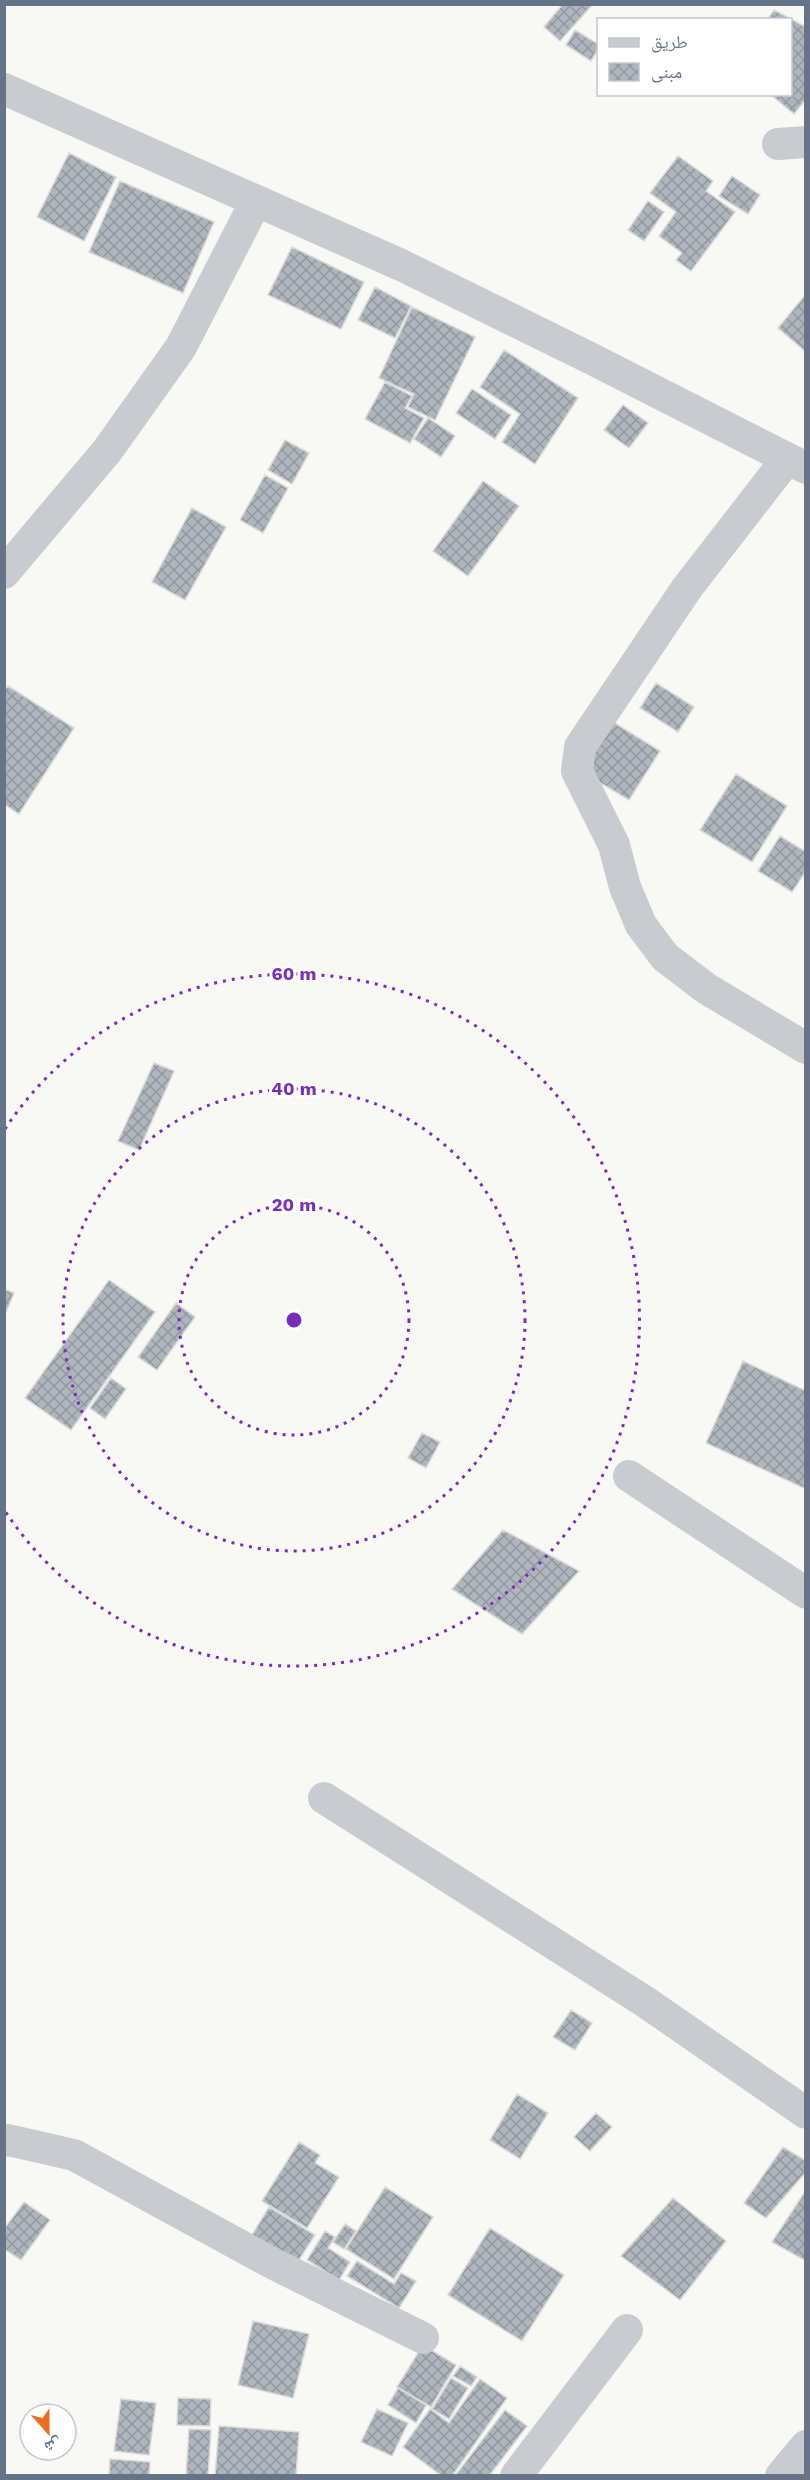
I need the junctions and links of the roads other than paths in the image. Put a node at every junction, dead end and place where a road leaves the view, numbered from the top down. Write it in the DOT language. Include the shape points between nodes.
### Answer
graph roads {
  1 [pos="4,89"];
  2 [pos="256,201"];
  3 [pos="796,463"];
  4 [pos="4,573"];
  5 [pos="806,1048"];
  6 [pos="629,1476"];
  7 [pos="806,1593"];
  8 [pos="324,1798"];
  9 [pos="806,2113"];
  10 [pos="4,2141"];
  11 [pos="627,2330"];
  12 [pos="423,2338"];
  13 [pos="806,2446"];
  14 [pos="516,2475"];
  15 [pos="781,2475"];
  1 -- 2 [label="street"];
  2 -- 3 [label="street" via="401,265"];
  2 -- 4 [label="street" via="181,347 108,451"];
  3 -- 5 [label="street" via="687,588 580,747 577,771 614,845 625,887 642,925 665,957 707,989"];
  6 -- 7 [label="street"];
  8 -- 9 [label="street" via="644,2001"];
  10 -- 12 [label="street" via="74,2155 274,2264"];
  11 -- 14 [label="street"];
  13 -- 15 [label="street"];
}
